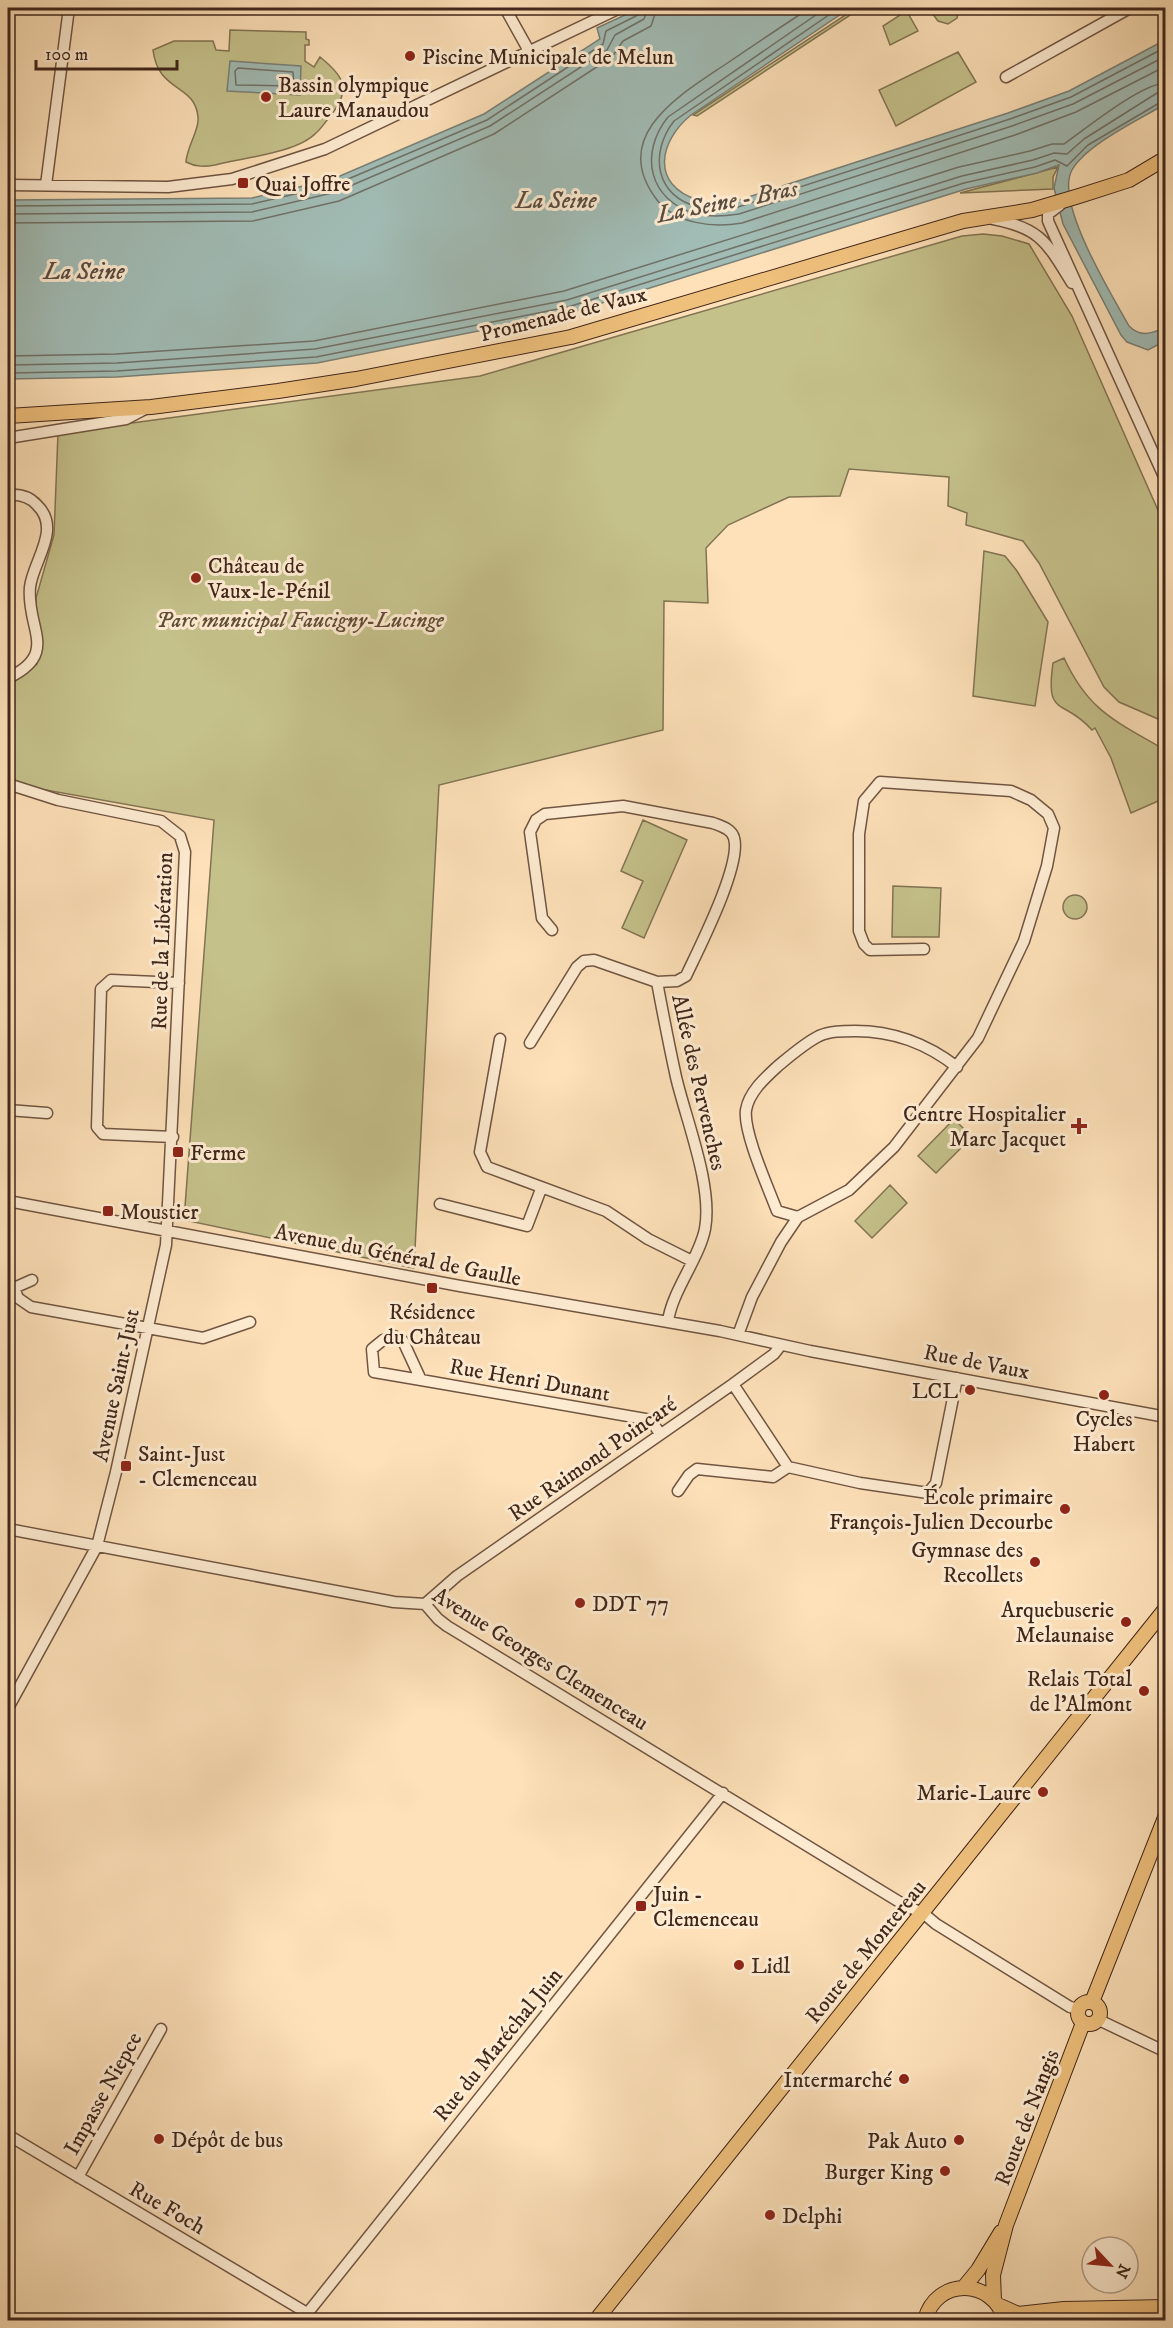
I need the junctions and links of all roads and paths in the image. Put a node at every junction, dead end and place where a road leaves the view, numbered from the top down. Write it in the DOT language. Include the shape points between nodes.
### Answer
graph roads {
  1 [pos="70,8"];
  2 [pos="505,8"];
  3 [pos="620,8"];
  4 [pos="1130,8"];
  5 [pos="529,51"];
  6 [pos="1006,77"];
  7 [pos="1166,158"];
  8 [pos="8,185"];
  9 [pos="46,185"];
  10 [pos="1045,208"];
  11 [pos="979,217"];
  12 [pos="1043,239"];
  13 [pos="1078,283"];
  14 [pos="1099,333"];
  15 [pos="151,407"];
  16 [pos="8,416"];
  17 [pos="8,438"];
  18 [pos="1166,481"];
  19 [pos="8,495"];
  20 [pos="8,678"];
  21 [pos="8,784"];
  22 [pos="552,930"];
  23 [pos="924,949"];
  24 [pos="179,982"];
  25 [pos="657,982"];
  26 [pos="500,1039"];
  27 [pos="530,1043"];
  28 [pos="957,1067"];
  29 [pos="8,1110"];
  30 [pos="47,1113"];
  31 [pos="173,1137"];
  32 [pos="541,1189"];
  33 [pos="8,1201"];
  34 [pos="440,1204"];
  35 [pos="798,1217"];
  36 [pos="168,1231"];
  37 [pos="692,1262"];
  38 [pos="32,1280"];
  39 [pos="250,1322"];
  40 [pos="668,1322"];
  41 [pos="148,1328"];
  42 [pos="738,1335"];
  43 [pos="781,1345"];
  44 [pos="957,1378"];
  45 [pos="421,1380"];
  46 [pos="733,1384"];
  47 [pos="1166,1418"];
  48 [pos="660,1434"];
  49 [pos="788,1467"];
  50 [pos="678,1491"];
  51 [pos="8,1529"];
  52 [pos="97,1546"];
  53 [pos="425,1604"];
  54 [pos="1166,1608"];
  55 [pos="8,1708"];
  56 [pos="723,1793"];
  57 [pos="1166,1815"];
  58 [pos="923,1913"];
  59 [pos="1092,2002"];
  60 [pos="1079,2009"];
  61 [pos="1099,2020"];
  62 [pos="1083,2023"];
  63 [pos="161,2029"];
  64 [pos="1166,2052"];
  65 [pos="8,2135"];
  66 [pos="78,2177"];
  67 [pos="1006,2225"];
  68 [pos="964,2287"];
  69 [pos="996,2303"];
  70 [pos="1166,2307"];
  71 [pos="304,2317"];
  72 [pos="923,2319"];
  73 [pos="596,2320"];
  74 [pos="1005,2320"];
  1 -- 9 [label="street" via="65,22"];
  2 -- 5 [label="street"];
  3 -- 5 [label="street"];
  4 -- 6 [label="street"];
  5 -- 9 [label="street" via="325,149 232,179 168,187"];
  7 -- 10 [label="main road" via="1129,180"];
  8 -- 9 [label="street"];
  10 -- 11 [label="main road"];
  10 -- 12 [label="street" via="1029,215"];
  10 -- 13 [label="street"];
  10 -- 13 [label="street"];
  11 -- 12 [label="street" via="1018,225"];
  11 -- 15 [label="main road, Promenade de Vaux" via="571,337 356,379"];
  12 -- 14 [label="street"];
  13 -- 14 [label="street"];
  14 -- 18 [label="street"];
  15 -- 16 [label="main road, Promenade de Vaux"];
  15 -- 17 [label="street" via="126,419"];
  19 -- 20 [label="street" via="24,496 37,504 44,513 47,533 30,586 36,652 27,668"];
  21 -- 24 [label="street, Rue de la Libération" via="58,800 161,821 177,832 185,852"];
  22 -- 25 [label="street" via="542,918 530,832 536,820 545,814 623,806 726,828 734,837 736,851 715,916 686,976 677,981"];
  23 -- 28 [label="street" via="870,950 859,931 859,834 864,801 880,782 1011,790 1048,814 1054,828 1047,866 1024,941 978,1038"];
  24 -- 31 [label="street, Rue de la Libération"];
  24 -- 31 [label="street" via="111,980 101,989 97,1127 103,1134"];
  25 -- 27 [label="street, Allée des Pervenches" via="584,960"];
  25 -- 37 [label="street, Allée des Pervenches" via="707,1198 705,1230"];
  26 -- 32 [label="street" via="480,1152 491,1170"];
  28 -- 35 [label="street" via="894,1147 849,1190"];
  28 -- 35 [label="street" via="899,1035 835,1031 819,1036 763,1080 749,1100 748,1130 777,1211"];
  29 -- 30 [label="street"];
  31 -- 36 [label="street, Rue de la Libération"];
  32 -- 34 [label="street" via="527,1226"];
  32 -- 37 [label="street" via="606,1211"];
  33 -- 36 [label="street, Avenue du Général de Gaulle"];
  35 -- 42 [label="street" via="757,1288"];
  36 -- 40 [label="street, Avenue du Général de Gaulle"];
  36 -- 41 [label="street, Avenue Saint-Just"];
  37 -- 40 [label="street, Allée des Pervenches" via="670,1308"];
  38 -- 41 [label="street" via="14,1288 18,1298 31,1307"];
  39 -- 41 [label="street" via="203,1338"];
  40 -- 42 [label="street, Avenue du Général de Gaulle"];
  41 -- 52 [label="street, Avenue Saint-Just"];
  42 -- 43 [label="street, Avenue du Général de Gaulle"];
  43 -- 44 [label="street, Rue de Vaux"];
  43 -- 46 [label="street, Rue Raimond Poincaré"];
  44 -- 47 [label="street, Rue de Vaux"];
  44 -- 49 [label="street" via="936,1483 928,1493 860,1484"];
  45 -- 45 [label="street, Rue Henri Dunant" via="374,1372 372,1349 394,1336 403,1341"];
  45 -- 48 [label="street, Rue Henri Dunant" via="651,1420"];
  46 -- 48 [label="street, Rue Raimond Poincaré"];
  46 -- 49 [label="street"];
  48 -- 53 [label="street, Rue Raimond Poincaré" via="457,1576"];
  49 -- 50 [label="street" via="773,1477 697,1469"];
  51 -- 52 [label="street, Avenue Georges Clemenceau"];
  52 -- 53 [label="street, Avenue Georges Clemenceau" via="394,1602"];
  52 -- 55 [label="street, Avenue Saint-Just"];
  53 -- 56 [label="street, Avenue Georges Clemenceau" via="447,1626"];
  54 -- 58 [label="main road, Route de Montereau"];
  56 -- 58 [label="street, Avenue Georges Clemenceau"];
  56 -- 71 [label="street, Rue du Maréchal Juin"];
  57 -- 59 [label="main road"];
  58 -- 60 [label="street, Avenue Georges Clemenceau" via="1002,1966"];
  58 -- 73 [label="main road, Route de Montereau"];
  59 -- 60 [label="main road"];
  59 -- 61 [label="main road" via="1100,2009"];
  60 -- 62 [label="main road"];
  61 -- 62 [label="main road" via="1090,2025"];
  61 -- 64 [label="street"];
  62 -- 67 [label="main road, Route de Nangis"];
  63 -- 66 [label="street, Impasse Niepce"];
  65 -- 66 [label="street, Rue Foch"];
  66 -- 71 [label="street, Rue Foch"];
  67 -- 68 [label="main road, Route de Nangis"];
  67 -- 69 [label="main road, Route de Nangis" via="993,2275"];
  68 -- 69 [label="main road" via="985,2292"];
  68 -- 72 [label="main road" via="939,2297"];
  69 -- 70 [label="main road" via="1018,2314"];
  69 -- 74 [label="main road"];
}
